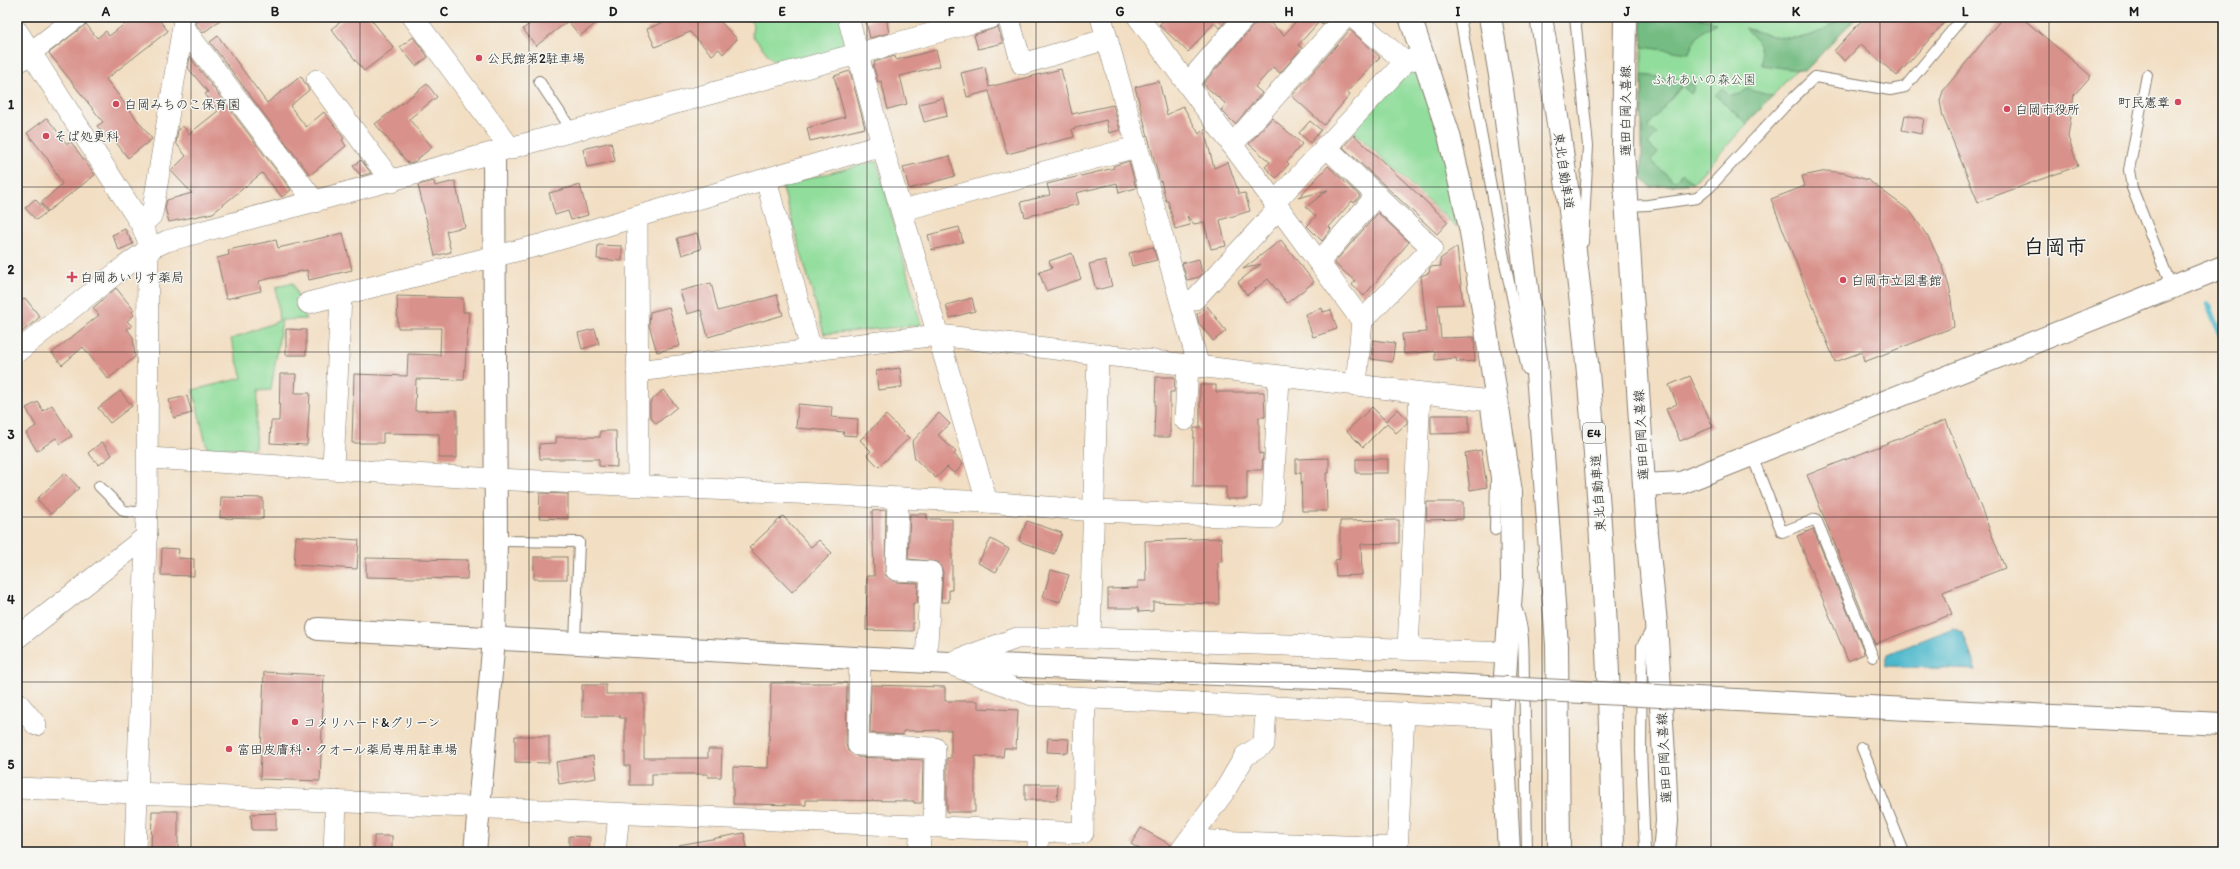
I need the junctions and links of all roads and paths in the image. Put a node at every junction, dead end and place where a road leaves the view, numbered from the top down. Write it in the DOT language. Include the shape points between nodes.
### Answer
graph roads {
  1 [pos="77,17"];
  2 [pos="413,17"];
  3 [pos="848,17"];
  4 [pos="993,17"];
  5 [pos="1008,17"];
  6 [pos="1101,17"];
  7 [pos="1245,17"];
  8 [pos="1345,17"];
  9 [pos="1353,17"];
  10 [pos="1460,17"];
  11 [pos="1490,17"];
  12 [pos="1541,17"];
  13 [pos="1575,17"];
  14 [pos="1625,17"];
  15 [pos="1962,17"];
  16 [pos="1141,18"];
  17 [pos="1413,21"];
  18 [pos="183,22"];
  19 [pos="17,31"];
  20 [pos="1107,39"];
  21 [pos="858,53"];
  22 [pos="24,58"];
  23 [pos="1414,59"];
  24 [pos="2147,75"];
  25 [pos="317,80"];
  26 [pos="539,81"];
  27 [pos="1188,83"];
  28 [pos="573,132"];
  29 [pos="882,145"];
  30 [pos="1232,145"];
  31 [pos="1136,146"];
  32 [pos="1325,146"];
  33 [pos="502,151"];
  34 [pos="766,179"];
  35 [pos="392,182"];
  36 [pos="1377,196"];
  37 [pos="315,202"];
  38 [pos="1276,206"];
  39 [pos="1628,206"];
  40 [pos="903,210"];
  41 [pos="637,217"];
  42 [pos="141,224"];
  43 [pos="149,248"];
  44 [pos="495,257"];
  45 [pos="1320,260"];
  46 [pos="2223,268"];
  47 [pos="2172,288"];
  48 [pos="1580,292"];
  49 [pos="341,295"];
  50 [pos="1183,302"];
  51 [pos="308,303"];
  52 [pos="1362,321"];
  53 [pos="938,335"];
  54 [pos="18,348"];
  55 [pos="811,350"];
  56 [pos="1098,354"];
  57 [pos="1193,366"];
  58 [pos="637,371"];
  59 [pos="1279,377"];
  60 [pos="1356,385"];
  61 [pos="1420,393"];
  62 [pos="1492,401"];
  63 [pos="1185,420"];
  64 [pos="1542,440"];
  65 [pos="1752,456"];
  66 [pos="148,458"];
  67 [pos="333,468"];
  68 [pos="495,479"];
  69 [pos="638,485"];
  70 [pos="1644,485"];
  71 [pos="99,486"];
  72 [pos="898,498"];
  73 [pos="987,502"];
  74 [pos="1095,511"];
  75 [pos="147,513"];
  76 [pos="1495,530"];
  77 [pos="146,536"];
  78 [pos="496,541"];
  79 [pos="1511,596"];
  80 [pos="1656,623"];
  81 [pos="318,629"];
  82 [pos="17,638"];
  83 [pos="1090,638"];
  84 [pos="494,639"];
  85 [pos="575,642"];
  86 [pos="1408,649"];
  87 [pos="1506,653"];
  88 [pos="1873,657"];
  89 [pos="860,658"];
  90 [pos="926,661"];
  91 [pos="948,663"];
  92 [pos="1085,698"];
  93 [pos="17,702"];
  94 [pos="1266,707"];
  95 [pos="1404,713"];
  96 [pos="1502,718"];
  97 [pos="2223,724"];
  98 [pos="36,725"];
  99 [pos="1862,748"];
  100 [pos="17,788"];
  101 [pos="137,794"];
  102 [pos="336,801"];
  103 [pos="480,808"];
  104 [pos="619,814"];
  105 [pos="927,827"];
  106 [pos="1038,831"];
  107 [pos="1185,846"];
  108 [pos="1397,850"];
  109 [pos="135,852"];
  110 [pos="334,852"];
  111 [pos="475,852"];
  112 [pos="615,852"];
  113 [pos="919,852"];
  114 [pos="1038,852"];
  115 [pos="1509,852"];
  116 [pos="1527,852"];
  117 [pos="1559,852"];
  118 [pos="1613,852"];
  119 [pos="1645,852"];
  120 [pos="1664,852"];
  121 [pos="1904,852"];
  1 -- 22 [label="street"];
  2 -- 33 [label="street"];
  3 -- 21 [label="street"];
  4 -- 21 [label="street"];
  5 -- 20 [label="street" via="1022,64"];
  6 -- 20 [label="street"];
  7 -- 27 [label="street"];
  8 -- 30 [label="street"];
  9 -- 23 [label="street"];
  10 -- 64 [label="lane" via="1505,263"];
  11 -- 64 [label="main road" via="1519,219 1536,359"];
  12 -- 48 [label="main road, 東北自動車道 / E4"];
  13 -- 48 [label="lane" via="1588,146"];
  14 -- 39 [label="main road, 蓮田白岡久喜線" via="1624,150"];
  15 -- 39 [label="lane" via="1905,87 1890,90 1815,77 1697,198"];
  16 -- 27 [label="street"];
  17 -- 23 [label="main road"];
  18 -- 37 [label="street"];
  18 -- 42 [label="street" via="153,209 151,216"];
  19 -- 22 [label="street"];
  20 -- 31 [label="street"];
  21 -- 28 [label="street"];
  21 -- 29 [label="street"];
  22 -- 42 [label="street"];
  23 -- 32 [label="street"];
  23 -- 62 [label="main road" via="1449,135 1471,232"];
  24 -- 47 [label="lane" via="2129,170 2132,188"];
  25 -- 35 [label="street"];
  26 -- 28 [label="lane"];
  27 -- 30 [label="street"];
  28 -- 33 [label="street"];
  29 -- 34 [label="street"];
  29 -- 40 [label="street"];
  30 -- 38 [label="street"];
  31 -- 40 [label="street"];
  31 -- 50 [label="street"];
  32 -- 36 [label="street"];
  32 -- 38 [label="street"];
  33 -- 35 [label="street"];
  33 -- 44 [label="main road"];
  34 -- 41 [label="street"];
  34 -- 55 [label="street"];
  35 -- 37 [label="street"];
  36 -- 45 [label="street"];
  36 -- 52 [label="street" via="1432,248"];
  37 -- 43 [label="street"];
  38 -- 45 [label="street"];
  38 -- 50 [label="street" via="1196,299"];
  39 -- 70 [label="main road, 蓮田白岡久喜線"];
  40 -- 53 [label="street"];
  41 -- 44 [label="street"];
  41 -- 58 [label="street"];
  42 -- 43 [label="street"];
  43 -- 54 [label="street"];
  43 -- 66 [label="street"];
  44 -- 49 [label="street"];
  44 -- 68 [label="main road"];
  45 -- 52 [label="street"];
  46 -- 47 [label="main road"];
  47 -- 65 [label="main road"];
  48 -- 118 [label="main road, 東北自動車道 / E4" via="1598,482 1610,715"];
  49 -- 51 [label="street"];
  49 -- 67 [label="street"];
  50 -- 57 [label="street"];
  52 -- 60 [label="street"];
  53 -- 55 [label="street"];
  53 -- 56 [label="street"];
  53 -- 73 [label="street"];
  55 -- 58 [label="street"];
  56 -- 57 [label="street"];
  56 -- 74 [label="street"];
  57 -- 59 [label="street"];
  57 -- 63 [label="street"];
  58 -- 69 [label="street"];
  59 -- 60 [label="street"];
  59 -- 74 [label="street" via="1272,518"];
  60 -- 61 [label="street"];
  61 -- 62 [label="street"];
  61 -- 86 [label="street"];
  62 -- 76 [label="lane" via="1496,478"];
  62 -- 79 [label="main road" via="1511,492"];
  64 -- 117 [label="main road" via="1556,645"];
  65 -- 70 [label="main road" via="1681,483"];
  65 -- 88 [label="lane" via="1782,532 1816,518"];
  66 -- 67 [label="street"];
  66 -- 75 [label="street"];
  67 -- 68 [label="street"];
  68 -- 69 [label="street"];
  68 -- 78 [label="main road"];
  69 -- 72 [label="street"];
  70 -- 80 [label="main road, 蓮田白岡久喜線"];
  71 -- 75 [label="lane" via="124,511"];
  72 -- 73 [label="street"];
  72 -- 90 [label="street" via="896,570 931,572"];
  73 -- 74 [label="street"];
  74 -- 83 [label="street"];
  75 -- 77 [label="street"];
  77 -- 82 [label="street"];
  77 -- 101 [label="street"];
  78 -- 84 [label="main road"];
  78 -- 85 [label="lane" via="579,542"];
  79 -- 87 [label="main road"];
  79 -- 116 [label="lane" via="1521,616"];
  80 -- 119 [label="lane" via="1642,646 1641,750"];
  80 -- 120 [label="main road, 蓮田白岡久喜線" via="1667,820"];
  81 -- 84 [label="main road"];
  83 -- 86 [label="street"];
  83 -- 91 [label="street" via="1017,638"];
  84 -- 85 [label="main road"];
  84 -- 103 [label="main road"];
  85 -- 89 [label="main road"];
  86 -- 87 [label="street"];
  87 -- 96 [label="main road"];
  89 -- 90 [label="main road"];
  89 -- 105 [label="street" via="858,745 935,748"];
  90 -- 91 [label="main road"];
  91 -- 92 [label="street" via="1032,695"];
  91 -- 97 [label="main road, bridge" via="1316,678"];
  92 -- 94 [label="street"];
  92 -- 106 [label="street" via="1083,833"];
  93 -- 98 [label="street"];
  94 -- 95 [label="street"];
  94 -- 107 [label="street" via="1264,744 1245,756 1224,792"];
  95 -- 96 [label="street"];
  95 -- 108 [label="street"];
  96 -- 115 [label="main road"];
  99 -- 121 [label="lane"];
  100 -- 101 [label="street"];
  101 -- 102 [label="street"];
  101 -- 109 [label="street"];
  102 -- 103 [label="street"];
  102 -- 110 [label="street"];
  103 -- 104 [label="street"];
  103 -- 111 [label="main road"];
  104 -- 105 [label="street"];
  104 -- 112 [label="street"];
  105 -- 106 [label="street"];
  105 -- 113 [label="street"];
  106 -- 114 [label="street"];
  107 -- 108 [label="street"];
}
